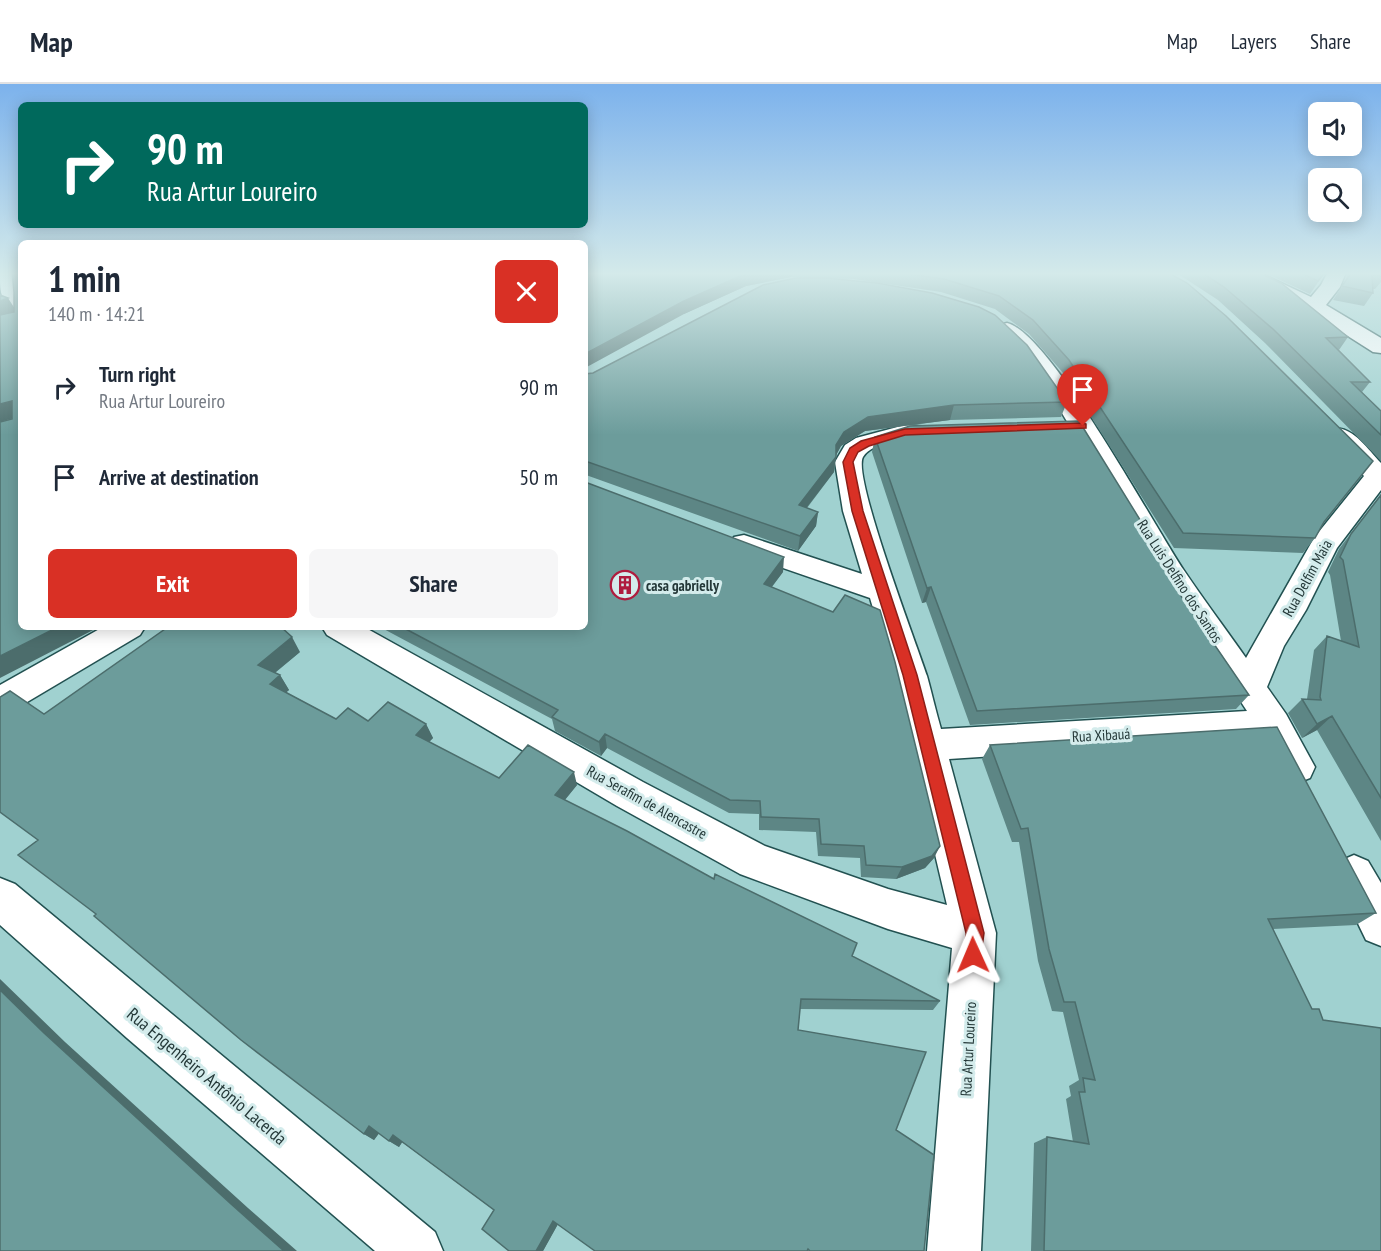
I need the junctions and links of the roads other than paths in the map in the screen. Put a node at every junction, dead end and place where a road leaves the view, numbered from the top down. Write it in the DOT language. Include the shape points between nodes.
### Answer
graph roads {
  1 [pos="1004,326"];
  2 [pos="1348,326"];
  3 [pos="1381,347"];
  4 [pos="1324,419"];
  5 [pos="1083,426"];
  6 [pos="1047,428"];
  7 [pos="952,431"];
  8 [pos="1380,477"];
  9 [pos="716,533"];
  10 [pos="884,592"];
  11 [pos="124,630"];
  12 [pos="343,630"];
  13 [pos="1250,688"];
  14 [pos="0,700"];
  15 [pos="1274,724"];
  16 [pos="928,745"];
  17 [pos="1308,788"];
  18 [pos="1342,851"];
  19 [pos="0,898"];
  20 [pos="1381,925"];
  21 [pos="975,933"];
  22 [pos="416,1251"];
  23 [pos="954,1251"];
  1 -- 5 [label="street, Rua Luís Delfino dos Santos" via="1024,343 1053,379"];
  2 -- 3 [label="street"];
  4 -- 8 [label="street"];
  5 -- 6 [label="street"];
  5 -- 13 [label="street, Rua Luís Delfino dos Santos" via="1172,575"];
  7 -- 10 [label="street, Rua Artur Loureiro" via="905,432 880,438 854,450 848,462 857,511"];
  8 -- 13 [label="street, Rua Delfim Maia" via="1324,545 1291,610 1269,643"];
  9 -- 10 [label="street"];
  10 -- 16 [label="street, Rua Artur Loureiro"];
  11 -- 14 [label="street"];
  12 -- 21 [label="street, Rua Serafim de Alencastre" via="754,861 888,909"];
  13 -- 15 [label="street, Rua Luís Delfino dos Santos"];
  15 -- 16 [label="street, Rua Xibauá"];
  15 -- 17 [label="street, Rua Luís Delfino dos Santos"];
  16 -- 21 [label="street, Rua Artur Loureiro"];
  18 -- 20 [label="street"];
  19 -- 22 [label="street, Rua Engenheiro Antônio Lacerda"];
  21 -- 23 [label="street, Rua Artur Loureiro"];
}
